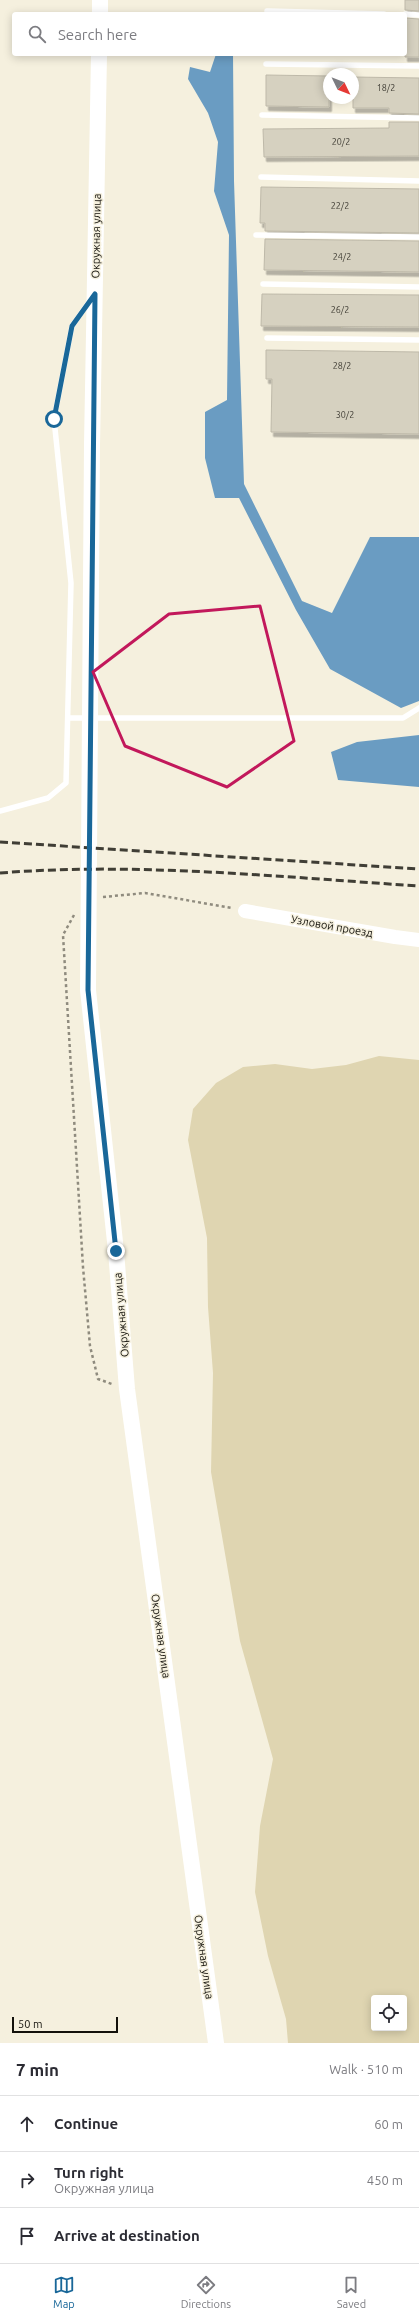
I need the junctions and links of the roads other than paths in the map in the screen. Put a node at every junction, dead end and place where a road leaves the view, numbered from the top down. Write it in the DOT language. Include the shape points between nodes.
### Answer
graph roads {
  1 [pos="100,0"];
  2 [pos="267,11"];
  3 [pos="100,12"];
  4 [pos="306,12"];
  5 [pos="407,14"];
  6 [pos="419,15"];
  7 [pos="99,56"];
  8 [pos="266,64"];
  9 [pos="419,66"];
  10 [pos="262,115"];
  11 [pos="419,118"];
  12 [pos="261,177"];
  13 [pos="419,181"];
  14 [pos="256,235"];
  15 [pos="419,237"];
  16 [pos="263,284"];
  17 [pos="419,287"];
  18 [pos="95,294"];
  19 [pos="267,338"];
  20 [pos="419,340"];
  21 [pos="419,708"];
  22 [pos="68,718"];
  23 [pos="0,811"];
  24 [pos="245,911"];
  25 [pos="419,940"];
  26 [pos="216,2043"];
  1 -- 3 [label="main road"];
  2 -- 4 [label="lane"];
  5 -- 6 [label="lane"];
  7 -- 18 [label="main road, Окружная улица"];
  8 -- 9 [label="lane"];
  10 -- 11 [label="lane"];
  12 -- 13 [label="lane"];
  14 -- 15 [label="lane"];
  16 -- 17 [label="lane"];
  18 -- 22 [label="lane" via="72,326 54,419 71,583"];
  18 -- 26 [label="main road, Окружная улица" via="88,990 116,1251 127,1389"];
  19 -- 20 [label="lane"];
  21 -- 22 [label="lane" via="403,718"];
  22 -- 23 [label="lane" via="66,783 48,798"];
  24 -- 25 [label="street, Узловой проезд"];
}
